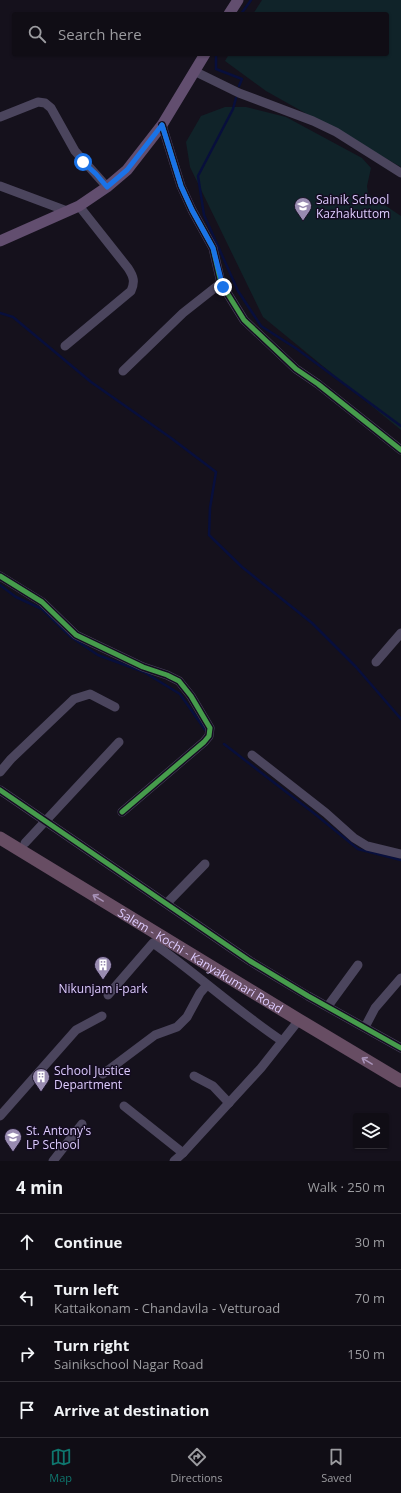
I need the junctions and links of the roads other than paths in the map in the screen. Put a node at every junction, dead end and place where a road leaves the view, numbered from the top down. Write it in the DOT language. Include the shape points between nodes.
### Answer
graph roads {
  1 [pos="238,0"];
  2 [pos="230,12"];
  3 [pos="204,56"];
  4 [pos="194,71"];
  5 [pos="0,117"];
  6 [pos="162,125"];
  7 [pos="401,173"];
  8 [pos="0,186"];
  9 [pos="107,187"];
  10 [pos="80,206"];
  11 [pos="67,211"];
  12 [pos="0,241"];
  13 [pos="221,283"];
  14 [pos="65,346"];
  15 [pos="123,371"];
  16 [pos="401,450"];
  17 [pos="0,576"];
  18 [pos="401,633"];
  19 [pos="376,662"];
  20 [pos="115,707"];
  21 [pos="119,742"];
  22 [pos="252,755"];
  23 [pos="0,772"];
  24 [pos="0,790"];
  25 [pos="122,812"];
  26 [pos="46,821"];
  27 [pos="0,838"];
  28 [pos="25,843"];
  29 [pos="401,854"];
  30 [pos="205,864"];
  31 [pos="167,903"];
  32 [pos="358,965"];
  33 [pos="401,978"];
  34 [pos="208,985"];
  35 [pos="108,995"];
  36 [pos="328,1006"];
  37 [pos="102,1016"];
  38 [pos="299,1020"];
  39 [pos="365,1028"];
  40 [pos="282,1041"];
  41 [pos="401,1048"];
  42 [pos="103,1074"];
  43 [pos="194,1076"];
  44 [pos="401,1081"];
  45 [pos="229,1102"];
  46 [pos="124,1106"];
  47 [pos="0,1116"];
  48 [pos="82,1124"];
  49 [pos="183,1153"];
  50 [pos="53,1161"];
  51 [pos="174,1161"];
  1 -- 2 [label="main road"];
  3 -- 4 [label="main road"];
  4 -- 6 [label="main road"];
  4 -- 7 [label="street" via="239,93 336,132"];
  5 -- 9 [label="street" via="38,102 45,103 51,108 75,151"];
  6 -- 9 [label="main road" via="127,170"];
  6 -- 13 [label="street" via="181,186 213,248"];
  8 -- 11 [label="street"];
  9 -- 10 [label="main road"];
  10 -- 11 [label="main road"];
  10 -- 14 [label="street" via="128,268 134,284 131,291"];
  11 -- 12 [label="main road"];
  13 -- 15 [label="street" via="183,313"];
  13 -- 16 [label="street" via="244,320 296,369"];
  17 -- 25 [label="street" via="42,602 76,635 179,681 210,728 209,736 204,742"];
  18 -- 19 [label="street"];
  20 -- 23 [label="street" via="90,694 74,699"];
  21 -- 26 [label="street"];
  22 -- 29 [label="street" via="354,838 367,846"];
  24 -- 26 [label="street"];
  26 -- 28 [label="street"];
  26 -- 31 [label="street"];
  38 -- 27 [label="highway, Salem - Kochi - Kanyakumari Road, one-way"];
  30 -- 31 [label="street"];
  31 -- 36 [label="street" via="250,961"];
  32 -- 36 [label="street"];
  33 -- 39 [label="street" via="375,1008"];
  34 -- 35 [label="street" via="152,943"];
  34 -- 40 [label="street"];
  34 -- 42 [label="street" via="200,993 187,1017 177,1027 155,1035"];
  36 -- 39 [label="street"];
  37 -- 47 [label="street" via="76,1030"];
  38 -- 40 [label="street"];
  44 -- 38 [label="highway, Salem - Kochi - Kanyakumari Road, one-way"];
  39 -- 41 [label="street"];
  40 -- 45 [label="street"];
  43 -- 45 [label="street" via="213,1086"];
  45 -- 49 [label="street"];
  46 -- 49 [label="street"];
  48 -- 50 [label="street"];
  49 -- 51 [label="street"];
}
